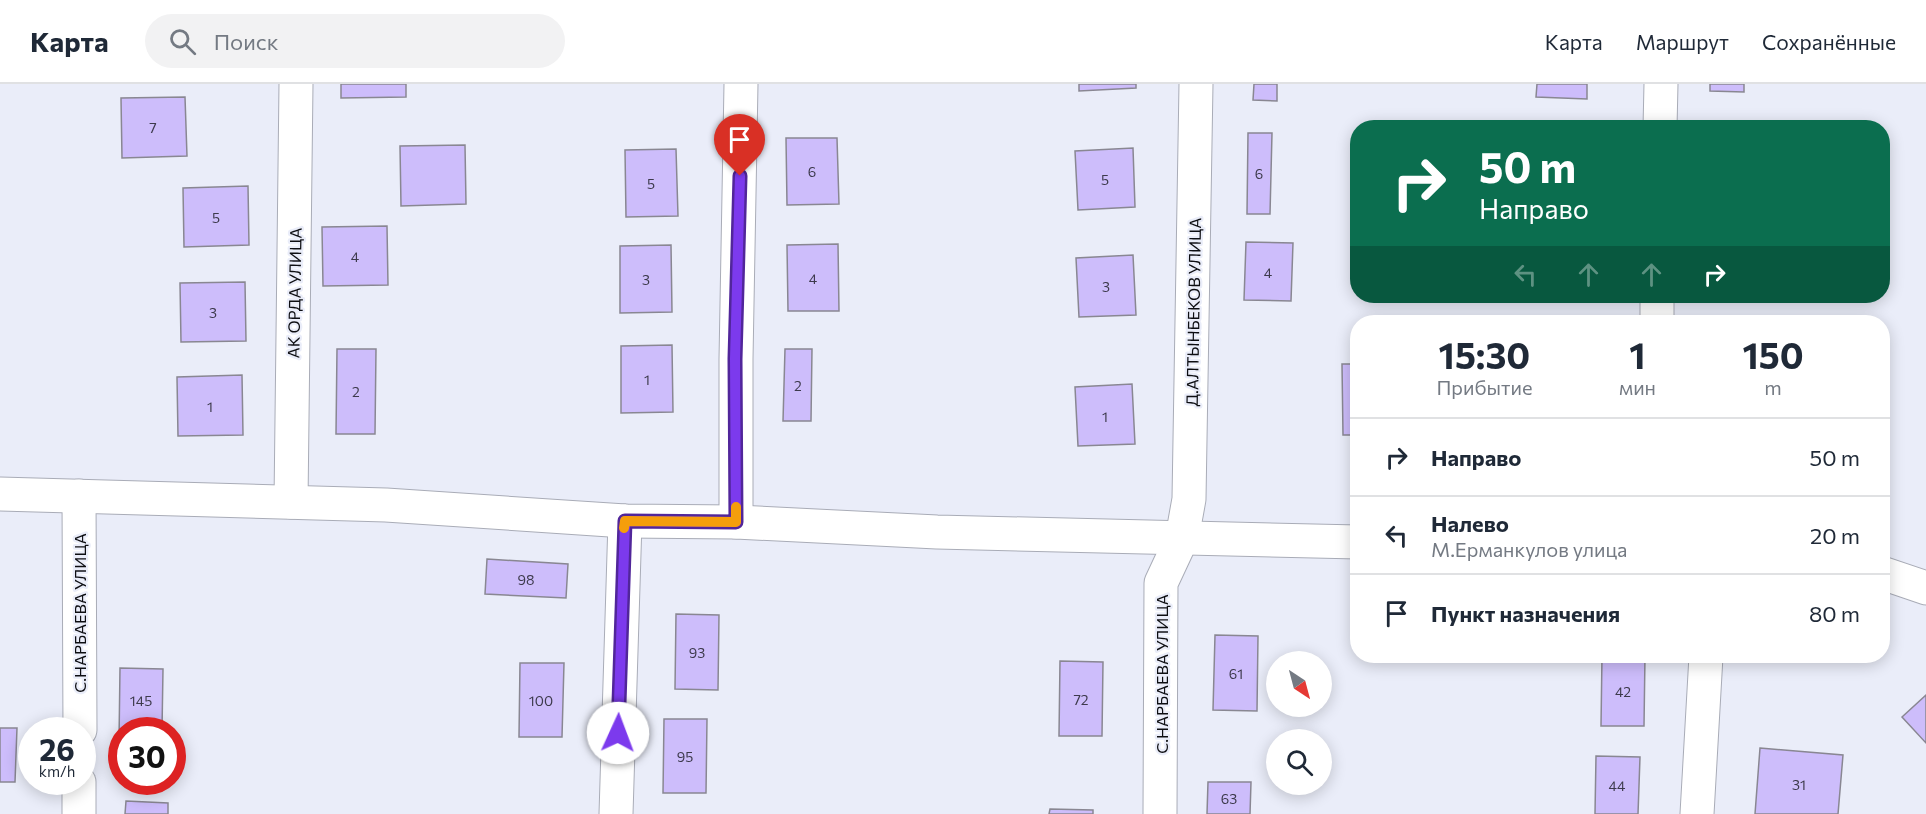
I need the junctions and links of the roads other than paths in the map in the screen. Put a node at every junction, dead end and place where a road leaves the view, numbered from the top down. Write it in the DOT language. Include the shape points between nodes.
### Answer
graph roads {
  1 [pos="296,84"];
  2 [pos="741,84"];
  3 [pos="1196,84"];
  4 [pos="1661,84"];
  5 [pos="1660,120"];
  6 [pos="0,494"];
  7 [pos="79,496"];
  8 [pos="291,502"];
  9 [pos="625,521"];
  10 [pos="736,522"];
  11 [pos="1182,538"];
  12 [pos="1350,542"];
  13 [pos="1890,576"];
  14 [pos="1926,588"];
  15 [pos="1706,663"];
  16 [pos="80,717"];
  17 [pos="79,795"];
  18 [pos="79,814"];
  19 [pos="616,814"];
  20 [pos="1160,814"];
  21 [pos="1697,814"];
  1 -- 8 [label="street, АК ОРДА УЛИЦА"];
  2 -- 10 [label="street"];
  3 -- 11 [label="street, Д.АЛТЫНБЕКОВ УЛИЦА" via="1190,499"];
  4 -- 5 [label="street"];
  6 -- 7 [label="street"];
  7 -- 8 [label="street"];
  7 -- 16 [label="street, С.НАРБАЕВА УЛИЦА"];
  8 -- 9 [label="street"];
  9 -- 10 [label="street"];
  9 -- 19 [label="street"];
  10 -- 11 [label="street"];
  11 -- 12 [label="street"];
  11 -- 20 [label="street, С.НАРБАЕВА УЛИЦА" via="1161,583"];
  13 -- 14 [label="street"];
  15 -- 21 [label="street"];
  17 -- 18 [label="street"];
}
